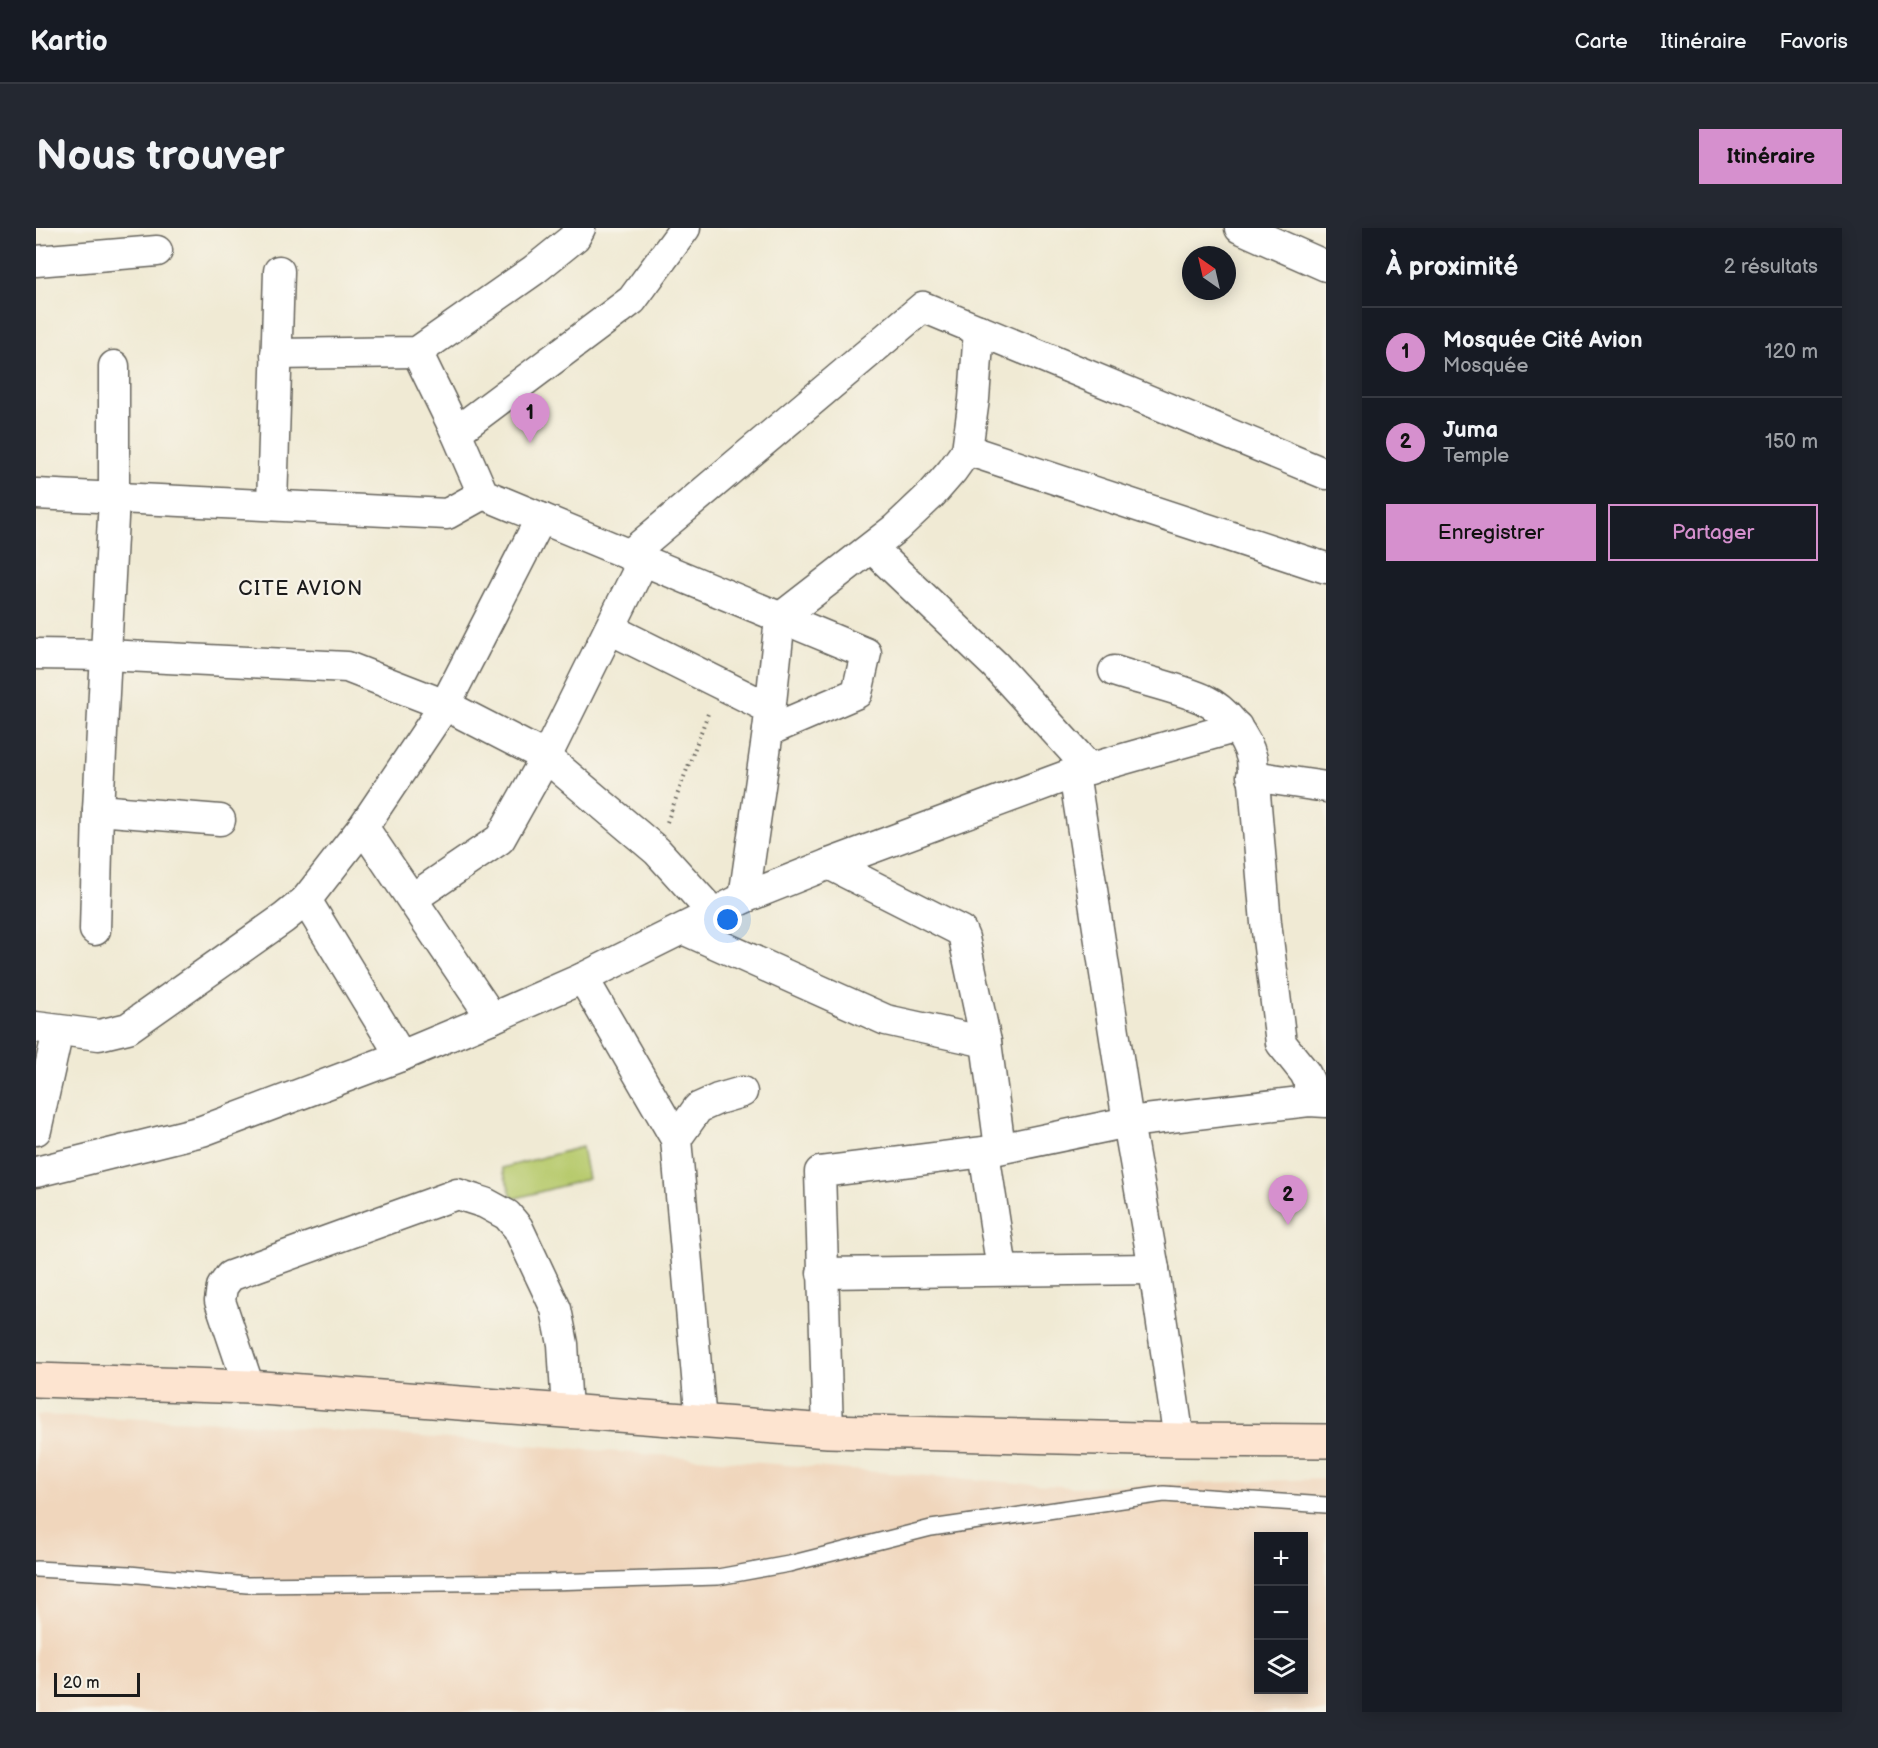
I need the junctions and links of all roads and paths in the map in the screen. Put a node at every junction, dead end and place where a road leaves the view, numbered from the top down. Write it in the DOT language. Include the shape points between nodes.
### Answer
graph roads {
  1 [pos="580,228"];
  2 [pos="685,228"];
  3 [pos="1240,228"];
  4 [pos="157,251"];
  5 [pos="36,261"];
  6 [pos="1326,266"];
  7 [pos="279,271"];
  8 [pos="979,330"];
  9 [pos="417,352"];
  10 [pos="276,354"];
  11 [pos="114,366"];
  12 [pos="456,432"];
  13 [pos="967,450"];
  14 [pos="1326,474"];
  15 [pos="36,494"];
  16 [pos="483,494"];
  17 [pos="114,498"];
  18 [pos="272,505"];
  19 [pos="542,518"];
  20 [pos="872,548"];
  21 [pos="636,558"];
  22 [pos="1326,568"];
  23 [pos="780,618"];
  24 [pos="610,629"];
  25 [pos="36,654"];
  26 [pos="106,655"];
  27 [pos="1114,671"];
  28 [pos="719,683"];
  29 [pos="445,705"];
  30 [pos="769,719"];
  31 [pos="1237,727"];
  32 [pos="546,757"];
  33 [pos="1082,771"];
  34 [pos="1252,776"];
  35 [pos="1326,787"];
  36 [pos="98,810"];
  37 [pos="220,820"];
  38 [pos="363,827"];
  39 [pos="657,851"];
  40 [pos="829,864"];
  41 [pos="413,898"];
  42 [pos="744,898"];
  43 [pos="306,900"];
  44 [pos="714,914"];
  45 [pos="683,929"];
  46 [pos="95,930"];
  47 [pos="583,978"];
  48 [pos="492,1018"];
  49 [pos="47,1029"];
  50 [pos="986,1042"];
  51 [pos="401,1056"];
  52 [pos="742,1092"];
  53 [pos="1318,1101"];
  54 [pos="1128,1122"];
  55 [pos="36,1130"];
  56 [pos="676,1139"];
  57 [pos="992,1150"];
  58 [pos="36,1172"];
  59 [pos="1154,1269"];
  60 [pos="1002,1270"];
  61 [pos="822,1273"];
  62 [pos="36,1380"];
  63 [pos="249,1387"];
  64 [pos="567,1412"];
  65 [pos="701,1422"];
  66 [pos="828,1431"];
  67 [pos="1179,1440"];
  68 [pos="1326,1441"];
  69 [pos="1326,1505"];
  70 [pos="36,1569"];
  1 -- 9 [label="street" via="575,237 513,285"];
  2 -- 12 [label="street" via="632,300"];
  3 -- 6 [label="street"];
  4 -- 5 [label="street"];
  7 -- 10 [label="street"];
  8 -- 13 [label="street"];
  8 -- 14 [label="street"];
  8 -- 21 [label="street" via="923,307"];
  9 -- 10 [label="street"];
  9 -- 12 [label="street"];
  10 -- 18 [label="street"];
  11 -- 17 [label="street"];
  12 -- 16 [label="street"];
  13 -- 20 [label="street" via="932,494"];
  13 -- 22 [label="street"];
  15 -- 17 [label="street"];
  16 -- 18 [label="street" via="447,514"];
  16 -- 19 [label="street"];
  17 -- 18 [label="street"];
  17 -- 26 [label="street"];
  19 -- 21 [label="street"];
  19 -- 29 [label="street"];
  20 -- 23 [label="street"];
  20 -- 33 [label="street" via="995,665"];
  21 -- 23 [label="street"];
  21 -- 24 [label="street"];
  23 -- 30 [label="street"];
  23 -- 30 [label="street" via="866,653 857,693"];
  24 -- 28 [label="street"];
  24 -- 32 [label="street"];
  25 -- 26 [label="street"];
  26 -- 29 [label="street" via="347,668"];
  26 -- 36 [label="street"];
  27 -- 31 [label="street" via="1204,700"];
  28 -- 30 [label="street"];
  28 -- 39 [label="path"];
  29 -- 32 [label="street"];
  29 -- 38 [label="street"];
  30 -- 42 [label="street"];
  31 -- 33 [label="street"];
  31 -- 34 [label="street" via="1249,746"];
  32 -- 39 [label="street"];
  32 -- 41 [label="street" via="500,839"];
  33 -- 40 [label="street"];
  33 -- 54 [label="street"];
  34 -- 35 [label="street"];
  34 -- 53 [label="street" via="1281,1043 1305,1073"];
  36 -- 37 [label="street"];
  36 -- 46 [label="street"];
  38 -- 41 [label="street"];
  38 -- 43 [label="street"];
  39 -- 44 [label="street"];
  40 -- 42 [label="street"];
  40 -- 50 [label="street" via="961,931"];
  41 -- 48 [label="street"];
  42 -- 44 [label="street"];
  43 -- 49 [label="street" via="129,1028 99,1035"];
  43 -- 51 [label="street"];
  44 -- 45 [label="street"];
  45 -- 47 [label="street"];
  45 -- 50 [label="street" via="886,1020"];
  47 -- 48 [label="street"];
  47 -- 56 [label="street"];
  48 -- 51 [label="street"];
  49 -- 55 [label="street"];
  50 -- 57 [label="street"];
  51 -- 58 [label="street" via="202,1131"];
  52 -- 56 [label="street" via="698,1108"];
  53 -- 54 [label="street"];
  54 -- 57 [label="street"];
  54 -- 59 [label="street"];
  56 -- 65 [label="street"];
  57 -- 60 [label="street"];
  57 -- 61 [label="street" via="820,1172"];
  59 -- 60 [label="street"];
  59 -- 67 [label="street"];
  60 -- 61 [label="street"];
  61 -- 66 [label="street"];
  62 -- 63 [label="street"];
  63 -- 64 [label="street"];
  63 -- 64 [label="street" via="220,1301 222,1287 230,1276 457,1194 507,1215 518,1228 556,1308 563,1344"];
  64 -- 65 [label="street"];
  65 -- 66 [label="street"];
  66 -- 67 [label="street"];
  67 -- 68 [label="street"];
  69 -- 70 [label="lane" via="1164,1494 931,1528 718,1577 247,1585"];
}
